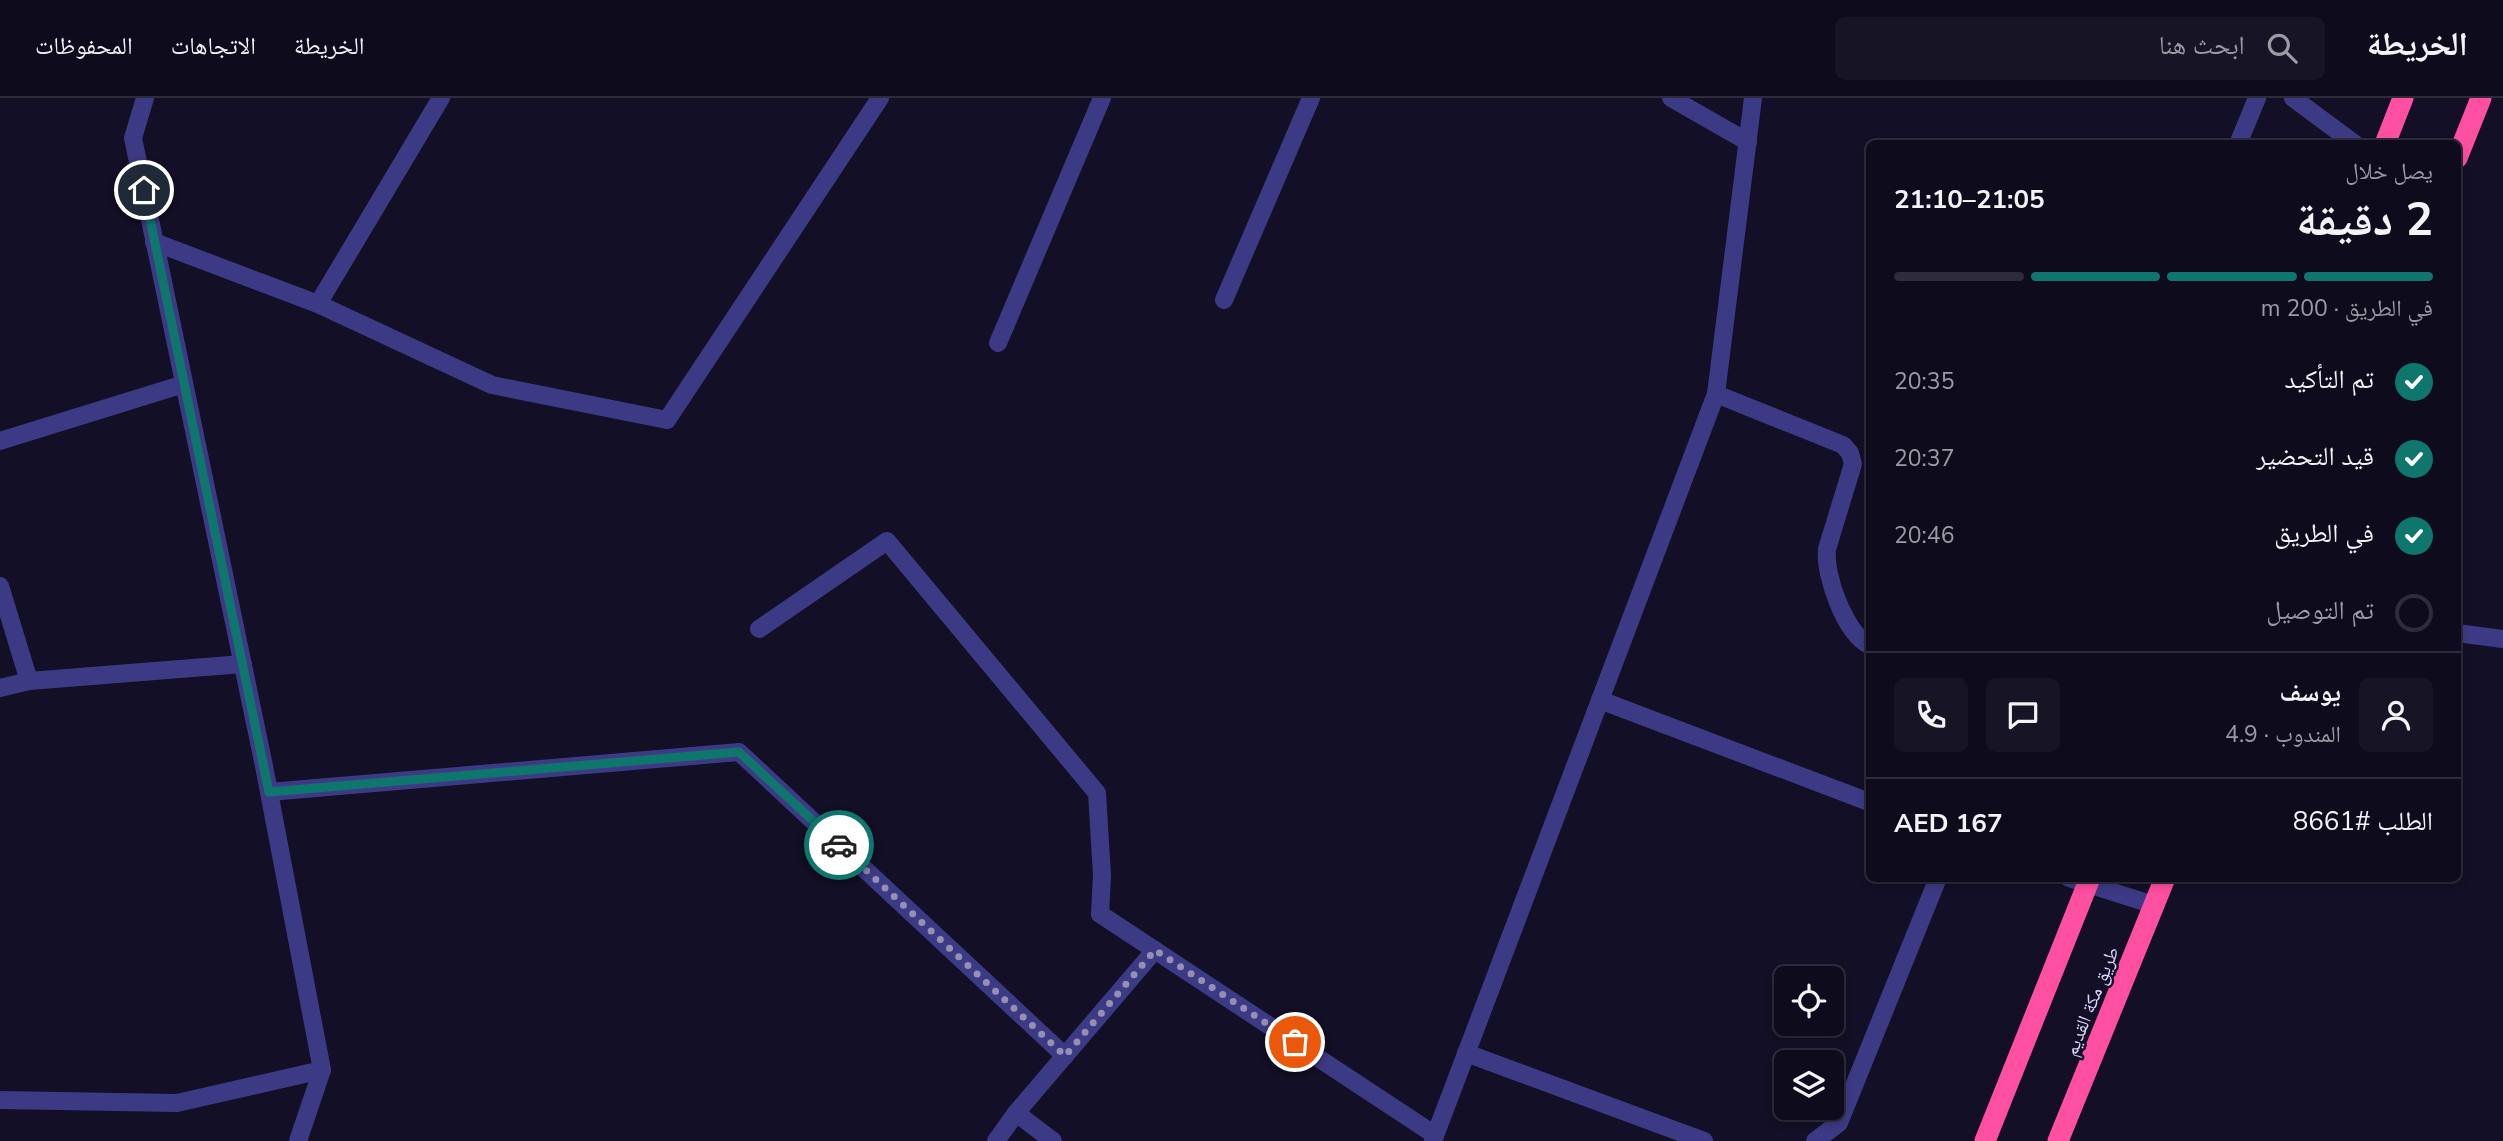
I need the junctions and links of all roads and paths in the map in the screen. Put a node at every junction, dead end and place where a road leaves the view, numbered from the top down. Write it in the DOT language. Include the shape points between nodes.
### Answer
graph roads {
  1 [pos="145,98"];
  2 [pos="441,98"];
  3 [pos="880,98"];
  4 [pos="1102,98"];
  5 [pos="1311,98"];
  6 [pos="1671,98"];
  7 [pos="1753,98"];
  8 [pos="2257,98"];
  9 [pos="2293,98"];
  10 [pos="2403,98"];
  11 [pos="2481,98"];
  12 [pos="2240,140"];
  13 [pos="2349,140"];
  14 [pos="2387,140"];
  15 [pos="1748,142"];
  16 [pos="2461,148"];
  17 [pos="154,242"];
  18 [pos="1224,300"];
  19 [pos="318,304"];
  20 [pos="998,344"];
  21 [pos="184,384"];
  22 [pos="1716,394"];
  23 [pos="0,441"];
  24 [pos="0,586"];
  25 [pos="759,629"];
  26 [pos="2461,634"];
  27 [pos="2503,639"];
  28 [pos="1866,644"];
  29 [pos="243,664"];
  30 [pos="29,681"];
  31 [pos="0,688"];
  32 [pos="1600,700"];
  33 [pos="269,792"];
  34 [pos="1866,801"];
  35 [pos="1936,882"];
  36 [pos="2082,882"];
  37 [pos="2085,882"];
  38 [pos="2163,882"];
  39 [pos="2154,905"];
  40 [pos="1155,950"];
  41 [pos="1466,1053"];
  42 [pos="1065,1056"];
  43 [pos="322,1070"];
  44 [pos="0,1100"];
  45 [pos="1016,1114"];
  46 [pos="1434,1138"];
  47 [pos="298,1141"];
  48 [pos="996,1141"];
  49 [pos="1053,1141"];
  50 [pos="1704,1141"];
  51 [pos="1815,1141"];
  52 [pos="1985,1141"];
  53 [pos="2058,1141"];
  1 -- 17 [label="street" via="133,138"];
  2 -- 19 [label="street"];
  3 -- 19 [label="street" via="667,420 492,385"];
  4 -- 20 [label="street"];
  5 -- 18 [label="street"];
  6 -- 15 [label="street"];
  7 -- 15 [label="street"];
  8 -- 12 [label="street"];
  9 -- 13 [label="street"];
  10 -- 14 [label="highway"];
  11 -- 16 [label="highway"];
  15 -- 22 [label="street"];
  17 -- 19 [label="street"];
  17 -- 21 [label="street"];
  21 -- 23 [label="street"];
  21 -- 29 [label="street"];
  22 -- 28 [label="street" via="1843,445 1850,453 1853,464 1826,561 1851,629"];
  22 -- 32 [label="street"];
  24 -- 30 [label="street"];
  25 -- 40 [label="street" via="887,541 1097,793 1100,914"];
  26 -- 27 [label="street"];
  29 -- 30 [label="street"];
  29 -- 33 [label="street"];
  30 -- 31 [label="street"];
  32 -- 34 [label="street"];
  32 -- 41 [label="street"];
  33 -- 42 [label="street" via="739,752"];
  33 -- 43 [label="street"];
  35 -- 51 [label="street" via="1839,1123"];
  36 -- 52 [label="highway"];
  37 -- 39 [label="street"];
  38 -- 39 [label="highway, طريق مكة القديم"];
  39 -- 53 [label="highway, طريق مكة القديم"];
  40 -- 42 [label="street"];
  40 -- 46 [label="street"];
  41 -- 46 [label="street"];
  41 -- 50 [label="street"];
  42 -- 45 [label="street"];
  43 -- 44 [label="street" via="177,1103"];
  43 -- 47 [label="street"];
  45 -- 48 [label="street"];
  45 -- 49 [label="street"];
}
